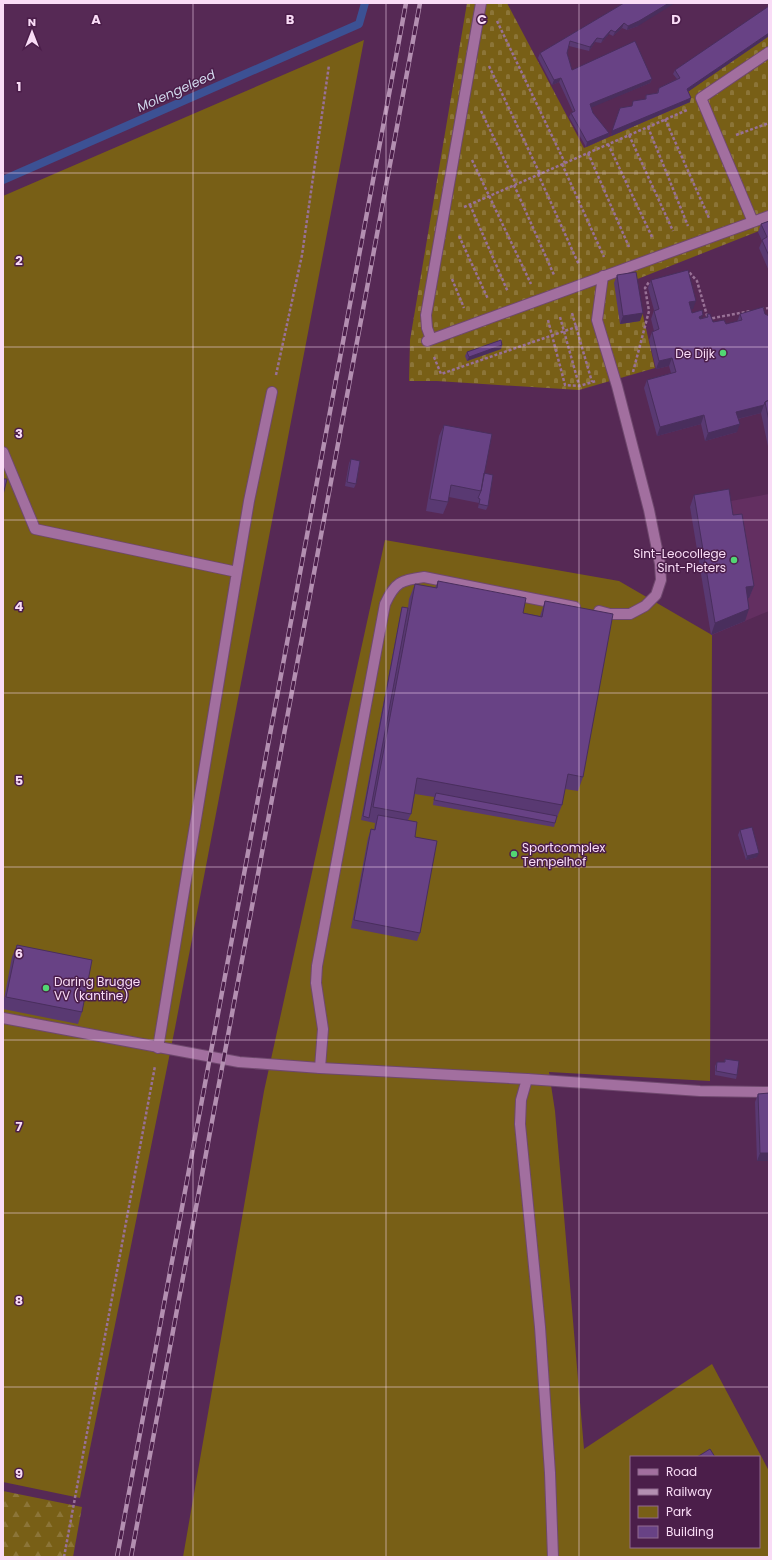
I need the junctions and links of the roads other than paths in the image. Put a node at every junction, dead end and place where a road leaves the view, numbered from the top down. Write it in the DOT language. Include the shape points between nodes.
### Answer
graph roads {
  1 [pos="481,3"];
  2 [pos="769,52"];
  3 [pos="769,216"];
  4 [pos="753,222"];
  5 [pos="607,275"];
  6 [pos="272,392"];
  7 [pos="3,452"];
  8 [pos="237,572"];
  9 [pos="3,1018"];
  10 [pos="158,1048"];
  11 [pos="320,1068"];
  12 [pos="527,1079"];
  13 [pos="769,1092"];
  14 [pos="553,1557"];
  1 -- 5 [label="street" via="446,215 426,315 429,340"];
  2 -- 4 [label="street" via="701,98"];
  3 -- 4 [label="street"];
  4 -- 5 [label="street"];
  5 -- 11 [label="street" via="597,320 649,510 660,564 661,580 656,595 645,606 630,614 610,614 424,577 406,579 391,589 385,604 317,966 316,983 323,1028"];
  6 -- 8 [label="street"];
  7 -- 8 [label="street" via="35,529"];
  8 -- 10 [label="street"];
  9 -- 10 [label="street"];
  10 -- 11 [label="street" via="239,1062"];
  11 -- 12 [label="street"];
  12 -- 13 [label="street" via="700,1092"];
  12 -- 14 [label="street" via="521,1100 520,1124 540,1327"];
}
